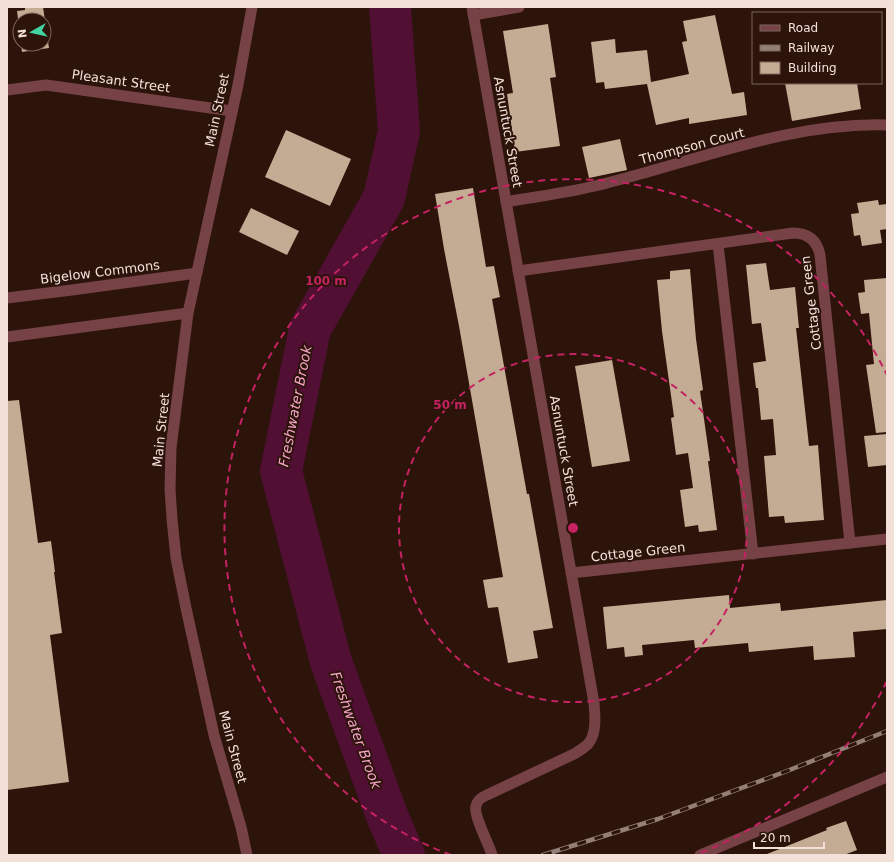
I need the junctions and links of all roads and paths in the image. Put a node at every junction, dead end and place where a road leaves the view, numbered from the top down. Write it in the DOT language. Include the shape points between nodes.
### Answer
graph roads {
  1 [pos="252,7"];
  2 [pos="519,7"];
  3 [pos="472,11"];
  4 [pos="7,90"];
  5 [pos="232,111"];
  6 [pos="887,125"];
  7 [pos="506,202"];
  8 [pos="718,244"];
  9 [pos="518,271"];
  10 [pos="197,273"];
  11 [pos="7,298"];
  12 [pos="188,313"];
  13 [pos="7,337"];
  14 [pos="887,539"];
  15 [pos="850,543"];
  16 [pos="753,554"];
  17 [pos="571,573"];
  18 [pos="887,777"];
  19 [pos="247,855"];
  20 [pos="492,855"];
  21 [pos="700,855"];
  1 -- 5 [label="street, Main Street"];
  2 -- 3 [label="street"];
  3 -- 7 [label="street, Asnuntuck Street"];
  4 -- 5 [label="street, Pleasant Street" via="46,85"];
  5 -- 10 [label="street, Main Street"];
  6 -- 7 [label="street, Thompson Court" via="851,125 807,131 694,158 607,183"];
  7 -- 9 [label="street, Asnuntuck Street"];
  8 -- 9 [label="street, Cottage Green"];
  8 -- 15 [label="street, Cottage Green" via="800,233 808,236 818,247"];
  8 -- 16 [label="street"];
  9 -- 17 [label="street, Asnuntuck Street"];
  10 -- 11 [label="street, Bigelow Commons"];
  10 -- 12 [label="street, Main Street"];
  12 -- 13 [label="street"];
  12 -- 19 [label="street, Main Street" via="171,448 172,527 186,608 214,735"];
  14 -- 15 [label="street, Cottage Green"];
  15 -- 16 [label="street, Cottage Green"];
  16 -- 17 [label="street, Cottage Green"];
  17 -- 20 [label="street, Asnuntuck Street" via="594,703 592,736 586,746 574,754 478,801 476,815"];
  18 -- 21 [label="street"];
}
